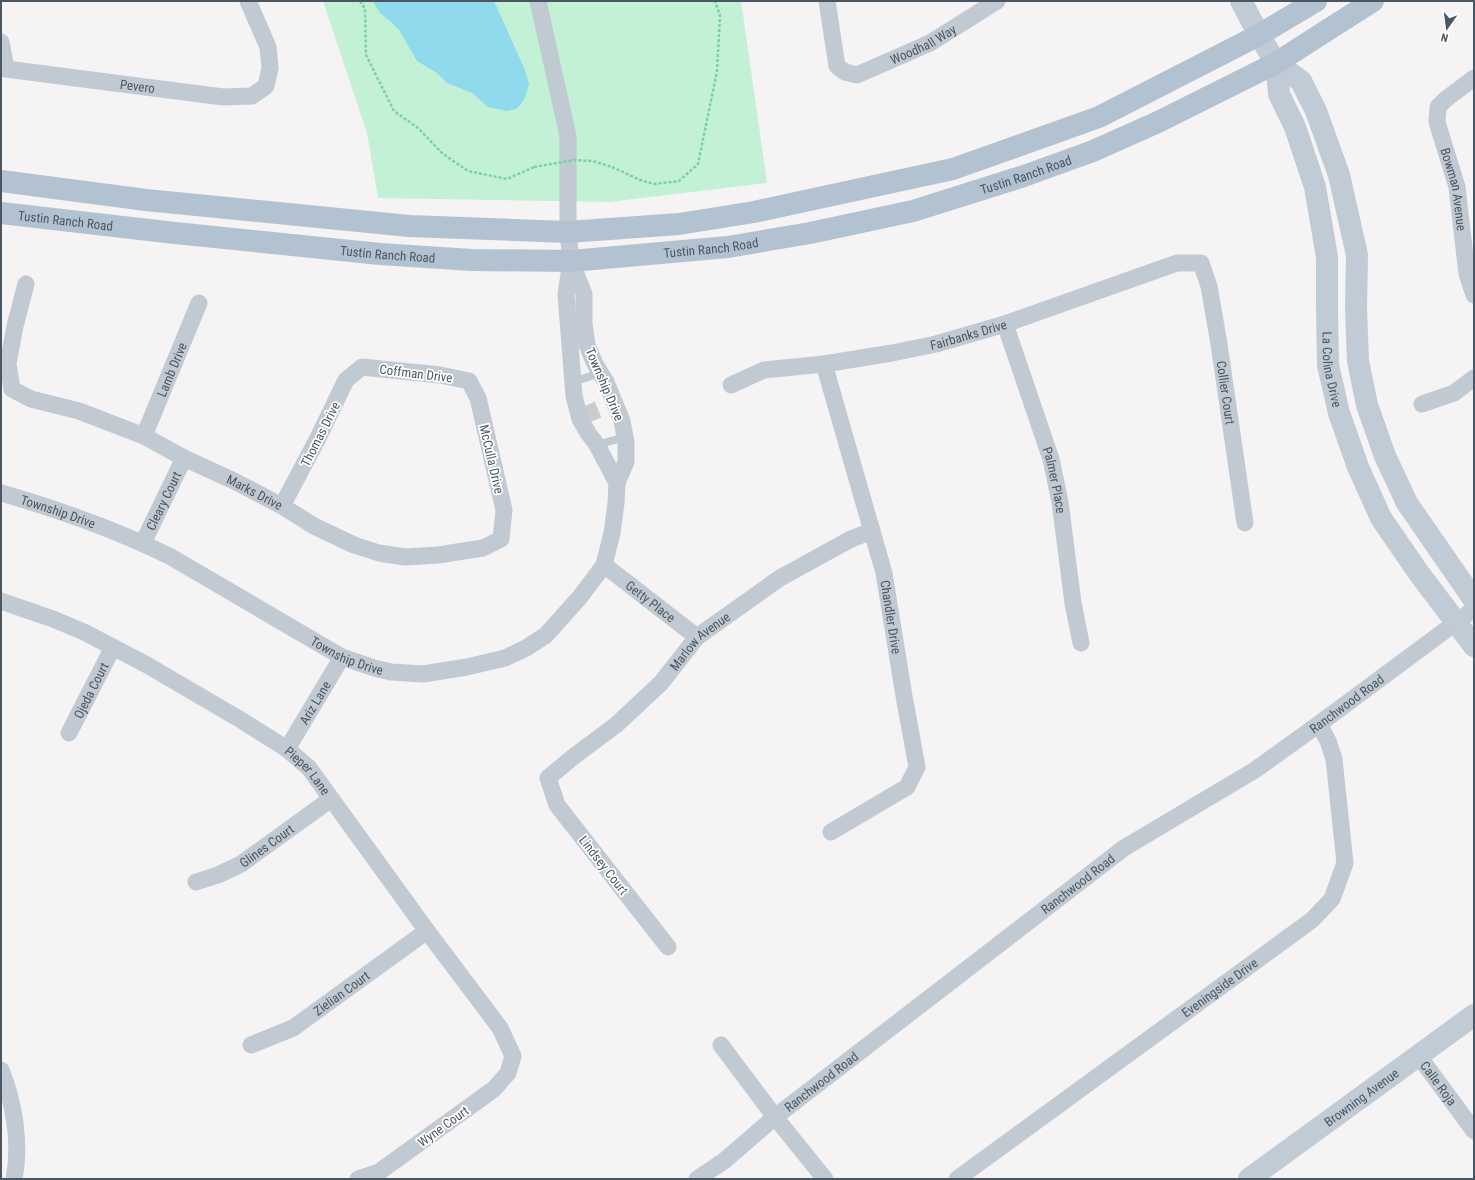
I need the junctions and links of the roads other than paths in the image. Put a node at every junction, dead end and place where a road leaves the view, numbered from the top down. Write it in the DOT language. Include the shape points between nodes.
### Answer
graph roads {
  1 [pos="248,1"];
  2 [pos="538,1"];
  3 [pos="827,1"];
  4 [pos="997,1"];
  5 [pos="1241,1"];
  6 [pos="1316,1"];
  7 [pos="1373,1"];
  8 [pos="1259,35"];
  9 [pos="1,42"];
  10 [pos="1276,63"];
  11 [pos="1474,78"];
  12 [pos="1,181"];
  13 [pos="1,213"];
  14 [pos="568,232"];
  15 [pos="571,261"];
  16 [pos="1201,263"];
  17 [pos="26,284"];
  18 [pos="1474,295"];
  19 [pos="199,303"];
  20 [pos="1005,324"];
  21 [pos="824,364"];
  22 [pos="362,366"];
  23 [pos="600,373"];
  24 [pos="1474,378"];
  25 [pos="469,381"];
  26 [pos="730,385"];
  27 [pos="578,395"];
  28 [pos="1422,404"];
  29 [pos="594,422"];
  30 [pos="144,436"];
  31 [pos="625,437"];
  32 [pos="596,442"];
  33 [pos="184,458"];
  34 [pos="617,483"];
  35 [pos="1,493"];
  36 [pos="282,506"];
  37 [pos="1245,523"];
  38 [pos="872,531"];
  39 [pos="500,539"];
  40 [pos="143,543"];
  41 [pos="604,565"];
  42 [pos="1474,600"];
  43 [pos="1,601"];
  44 [pos="1474,610"];
  45 [pos="1457,622"];
  46 [pos="697,637"];
  47 [pos="1081,643"];
  48 [pos="1474,646"];
  49 [pos="113,647"];
  50 [pos="342,657"];
  51 [pos="1320,724"];
  52 [pos="69,733"];
  53 [pos="287,749"];
  54 [pos="548,778"];
  55 [pos="331,799"];
  56 [pos="831,832"];
  57 [pos="196,882"];
  58 [pos="427,931"];
  59 [pos="668,947"];
  60 [pos="1474,1014"];
  61 [pos="721,1045"];
  62 [pos="251,1046"];
  63 [pos="1418,1055"];
  64 [pos="514,1056"];
  65 [pos="1,1070"];
  66 [pos="775,1117"];
  67 [pos="1474,1131"];
  68 [pos="14,1179"];
  69 [pos="358,1179"];
  70 [pos="698,1179"];
  71 [pos="825,1179"];
  72 [pos="958,1179"];
  73 [pos="1249,1179"];
  1 -- 9 [label="street, Pevero" via="268,47 270,68 266,86 252,96 223,97 6,69"];
  2 -- 14 [label="street" via="568,136"];
  3 -- 4 [label="street, Woodhall Way" via="838,66 844,72 857,75 930,43"];
  5 -- 8 [label="street, La Colina Drive"];
  6 -- 8 [label="main road, Tustin Ranch Road"];
  7 -- 10 [label="main road, Tustin Ranch Road"];
  8 -- 10 [label="street, La Colina Drive"];
  8 -- 14 [label="main road, Tustin Ranch Road" via="1099,117 952,169 754,212 679,224"];
  10 -- 15 [label="main road, Tustin Ranch Road" via="1158,122 1093,151 913,211 728,247"];
  10 -- 42 [label="street, La Colina Drive" via="1301,81 1316,111 1339,175 1357,255 1358,361 1367,405 1385,456 1407,503"];
  10 -- 45 [label="street, La Colina Drive" via="1279,94 1295,126 1315,187 1327,257 1328,365 1339,413 1358,468 1381,518"];
  11 -- 18 [label="street, Bowman Avenue" via="1438,107 1438,122 1457,187 1467,274"];
  12 -- 14 [label="main road, Tustin Ranch Road" via="146,200 409,226"];
  13 -- 15 [label="main road, Tustin Ranch Road" via="380,254 472,260"];
  14 -- 15 [label="street, Township Drive"];
  15 -- 23 [label="street, Township Drive" via="584,294 587,345"];
  15 -- 27 [label="street, Township Drive" via="566,294"];
  16 -- 20 [label="street, Fairbanks Drive" via="1177,263"];
  16 -- 37 [label="street, Collier Court" via="1209,286 1218,337"];
  17 -- 30 [label="street, Marks Drive" via="8,364 12,389 31,399 79,411"];
  19 -- 30 [label="street, Lamb Drive"];
  20 -- 21 [label="street, Fairbanks Drive" via="936,344"];
  20 -- 47 [label="street, Palmer Place" via="1052,459"];
  21 -- 26 [label="street, Fairbanks Drive" via="764,370"];
  21 -- 38 [label="street, Chandler Drive"];
  22 -- 25 [label="street, Coffman Drive"];
  22 -- 36 [label="street, Thomas Drive" via="346,380"];
  23 -- 27 [label="lane"];
  23 -- 31 [label="street, Township Drive" via="622,421"];
  24 -- 28 [label="street" via="1454,393"];
  25 -- 39 [label="street, McCulla Drive" via="478,398 504,510"];
  27 -- 32 [label="street, Township Drive" via="580,419"];
  29 -- 32 [label="street, Township Drive"];
  30 -- 33 [label="street, Marks Drive"];
  31 -- 32 [label="lane"];
  31 -- 34 [label="street, Township Drive" via="626,462"];
  32 -- 34 [label="street, Township Drive"];
  33 -- 36 [label="street, Marks Drive"];
  33 -- 40 [label="street, Cleary Court"];
  34 -- 41 [label="street, Township Drive" via="612,533"];
  35 -- 40 [label="street, Township Drive" via="60,511"];
  36 -- 39 [label="street, Marks Drive" via="314,526 354,545 379,553 405,557 483,548"];
  38 -- 46 [label="street, Marlow Avenue" via="851,539 780,578"];
  38 -- 56 [label="street, Chandler Drive" via="884,573 917,767 907,786"];
  40 -- 50 [label="street, Township Drive"];
  41 -- 46 [label="street, Getty Place"];
  41 -- 50 [label="street, Township Drive" via="546,635 505,658 423,674 391,672"];
  43 -- 49 [label="street, Pieper Lane" via="53,619"];
  44 -- 45 [label="street, Ranchwood Road"];
  45 -- 48 [label="street, La Colina Drive"];
  45 -- 51 [label="street, Ranchwood Road"];
  46 -- 54 [label="street, Marlow Avenue" via="661,683 616,725"];
  49 -- 52 [label="street, Ojeda Court"];
  49 -- 53 [label="street, Pieper Lane"];
  50 -- 53 [label="street, Ariz Lane"];
  51 -- 66 [label="street, Ranchwood Road" via="1255,770 1124,848"];
  51 -- 72 [label="street, Eveningside Drive" via="1334,759 1345,863 1332,899 1312,920"];
  53 -- 55 [label="street, Pieper Lane" via="309,768"];
  54 -- 59 [label="street, Lindsey Court" via="557,805"];
  55 -- 57 [label="street, Glines Court" via="241,864"];
  55 -- 58 [label="street, Pieper Lane"];
  58 -- 62 [label="street, Zielian Court" via="293,1028"];
  58 -- 64 [label="street, Pieper Lane" via="500,1028"];
  60 -- 63 [label="street, Browning Avenue"];
  61 -- 66 [label="street"];
  63 -- 67 [label="street, Calle Roja"];
  63 -- 73 [label="street, Browning Avenue"];
  64 -- 69 [label="street, Wyne Court" via="508,1073 494,1089 379,1172"];
  65 -- 68 [label="street" via="15,1116"];
  66 -- 70 [label="street, Ranchwood Road" via="724,1161"];
  66 -- 71 [label="street"];
}
